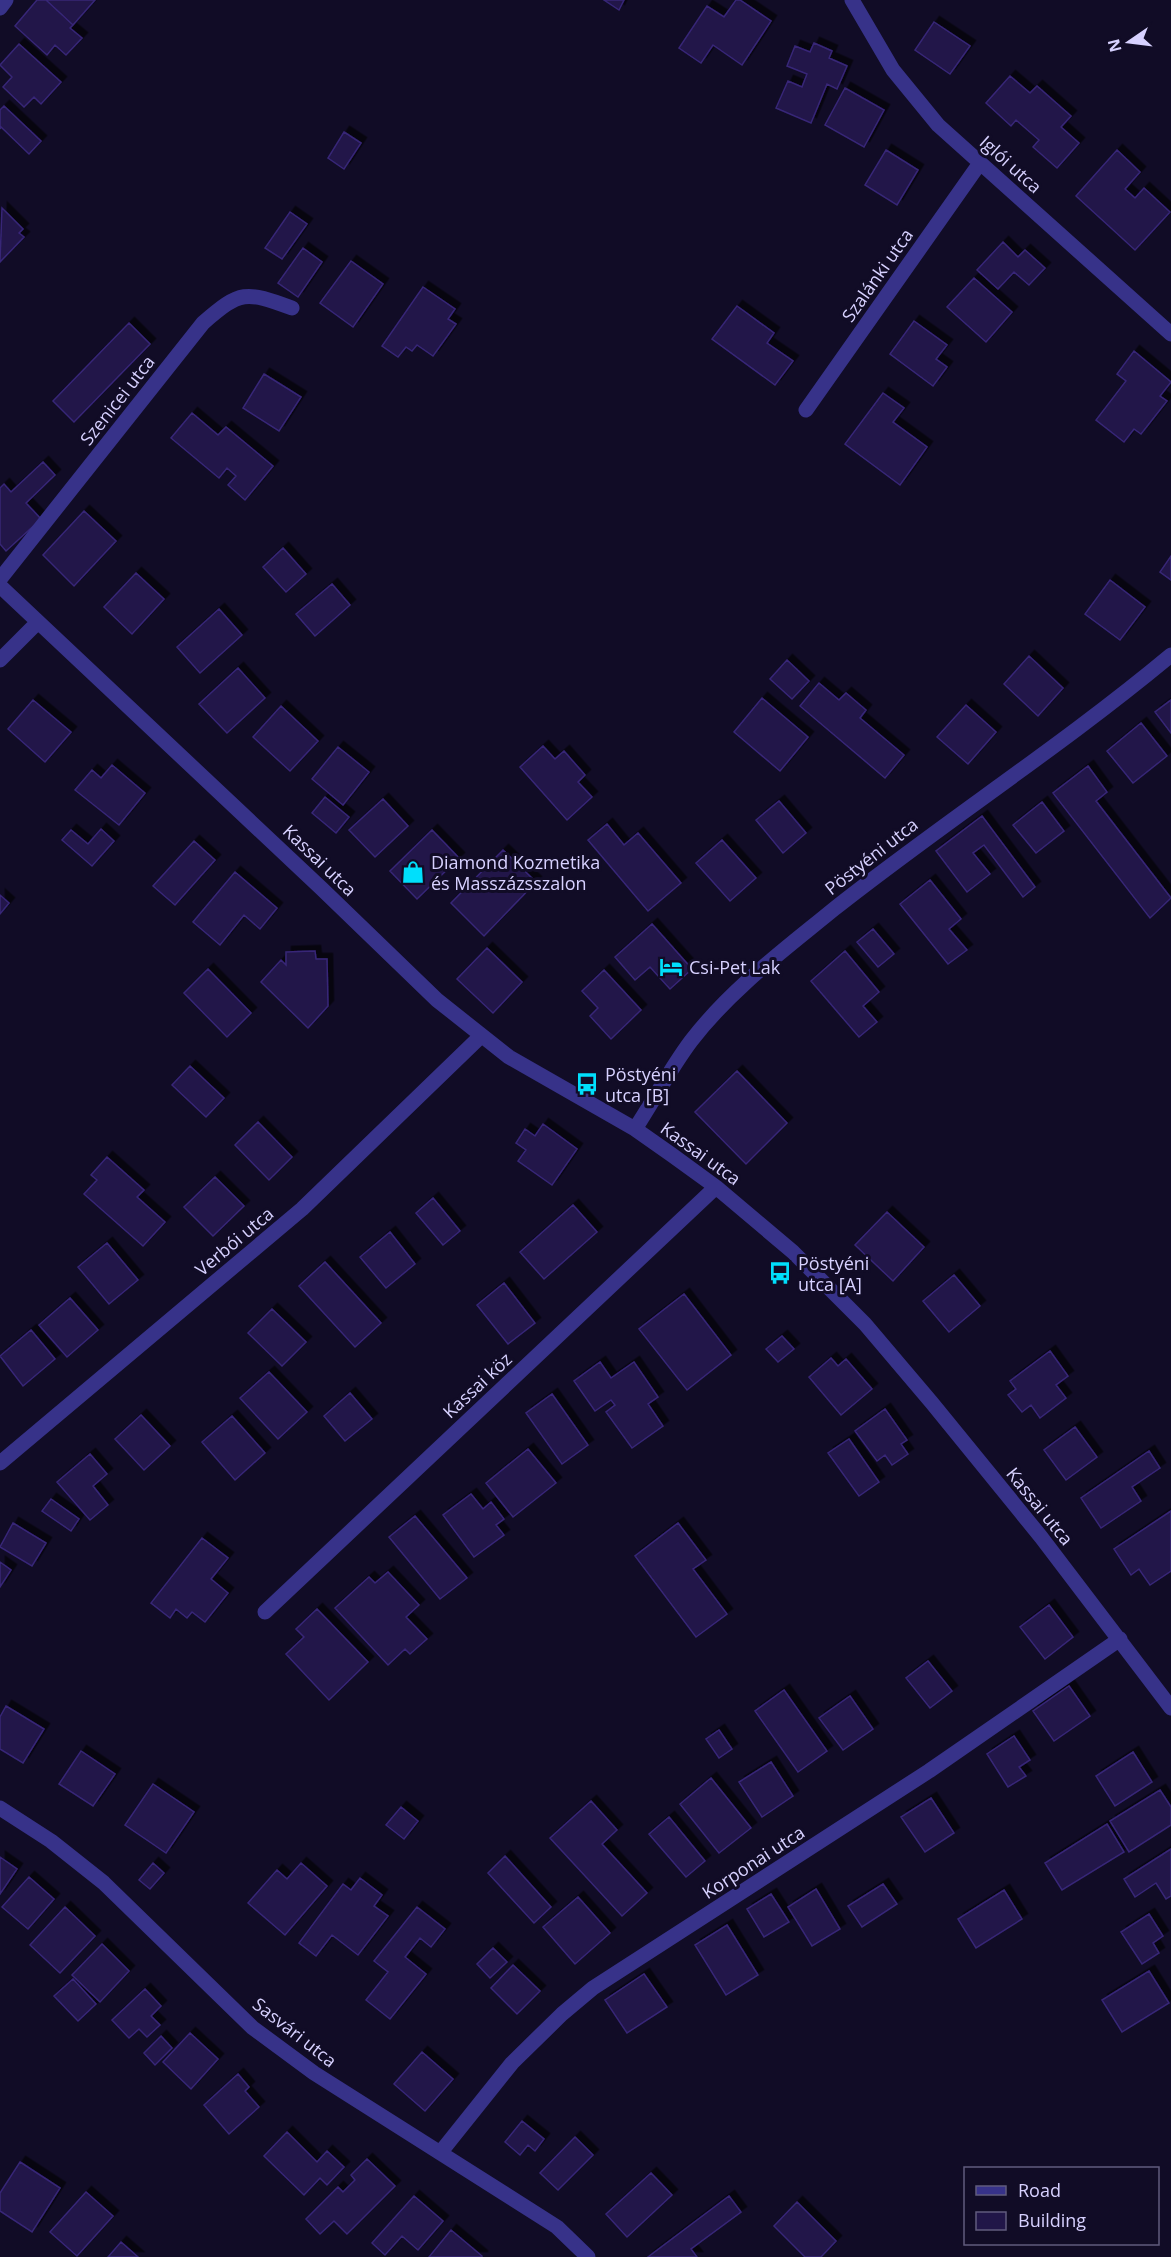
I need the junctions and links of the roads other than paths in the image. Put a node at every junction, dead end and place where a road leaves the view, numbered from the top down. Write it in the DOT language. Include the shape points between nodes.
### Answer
graph roads {
  1 [pos="6,0"];
  2 [pos="852,0"];
  3 [pos="0,8"];
  4 [pos="980,163"];
  5 [pos="292,308"];
  6 [pos="1171,334"];
  7 [pos="806,410"];
  8 [pos="0,579"];
  9 [pos="0,586"];
  10 [pos="38,622"];
  11 [pos="1171,655"];
  12 [pos="0,660"];
  13 [pos="481,1036"];
  14 [pos="635,1129"];
  15 [pos="716,1186"];
  16 [pos="0,1463"];
  17 [pos="265,1612"];
  18 [pos="1120,1639"];
  19 [pos="1171,1708"];
  20 [pos="0,1808"];
  21 [pos="440,2153"];
  22 [pos="588,2257"];
  1 -- 3 [label="street"];
  2 -- 4 [label="street, Iglói utca" via="909,93"];
  4 -- 6 [label="street, Iglói utca"];
  4 -- 7 [label="street, Szalánki utca"];
  5 -- 8 [label="street, Szenicei utca" via="260,297 239,296 203,323"];
  9 -- 10 [label="street, Kassai utca"];
  10 -- 12 [label="street"];
  10 -- 13 [label="street, Kassai utca" via="408,975"];
  11 -- 14 [label="street, Pöstyéni utca" via="914,846 766,964 691,1041"];
  13 -- 14 [label="street, Kassai utca" via="509,1057"];
  13 -- 16 [label="street, Verbói utca" via="302,1209"];
  14 -- 15 [label="street, Kassai utca"];
  15 -- 17 [label="street, Kassai köz"];
  15 -- 18 [label="street, Kassai utca" via="793,1252 865,1324"];
  18 -- 19 [label="street, Kassai utca"];
  18 -- 21 [label="street, Korponai utca" via="929,1771 593,1988 512,2063"];
  20 -- 21 [label="street, Sasvári utca" via="51,1841 104,1883 253,2028 314,2073"];
  21 -- 22 [label="street, Sasvári utca" via="557,2227"];
}
